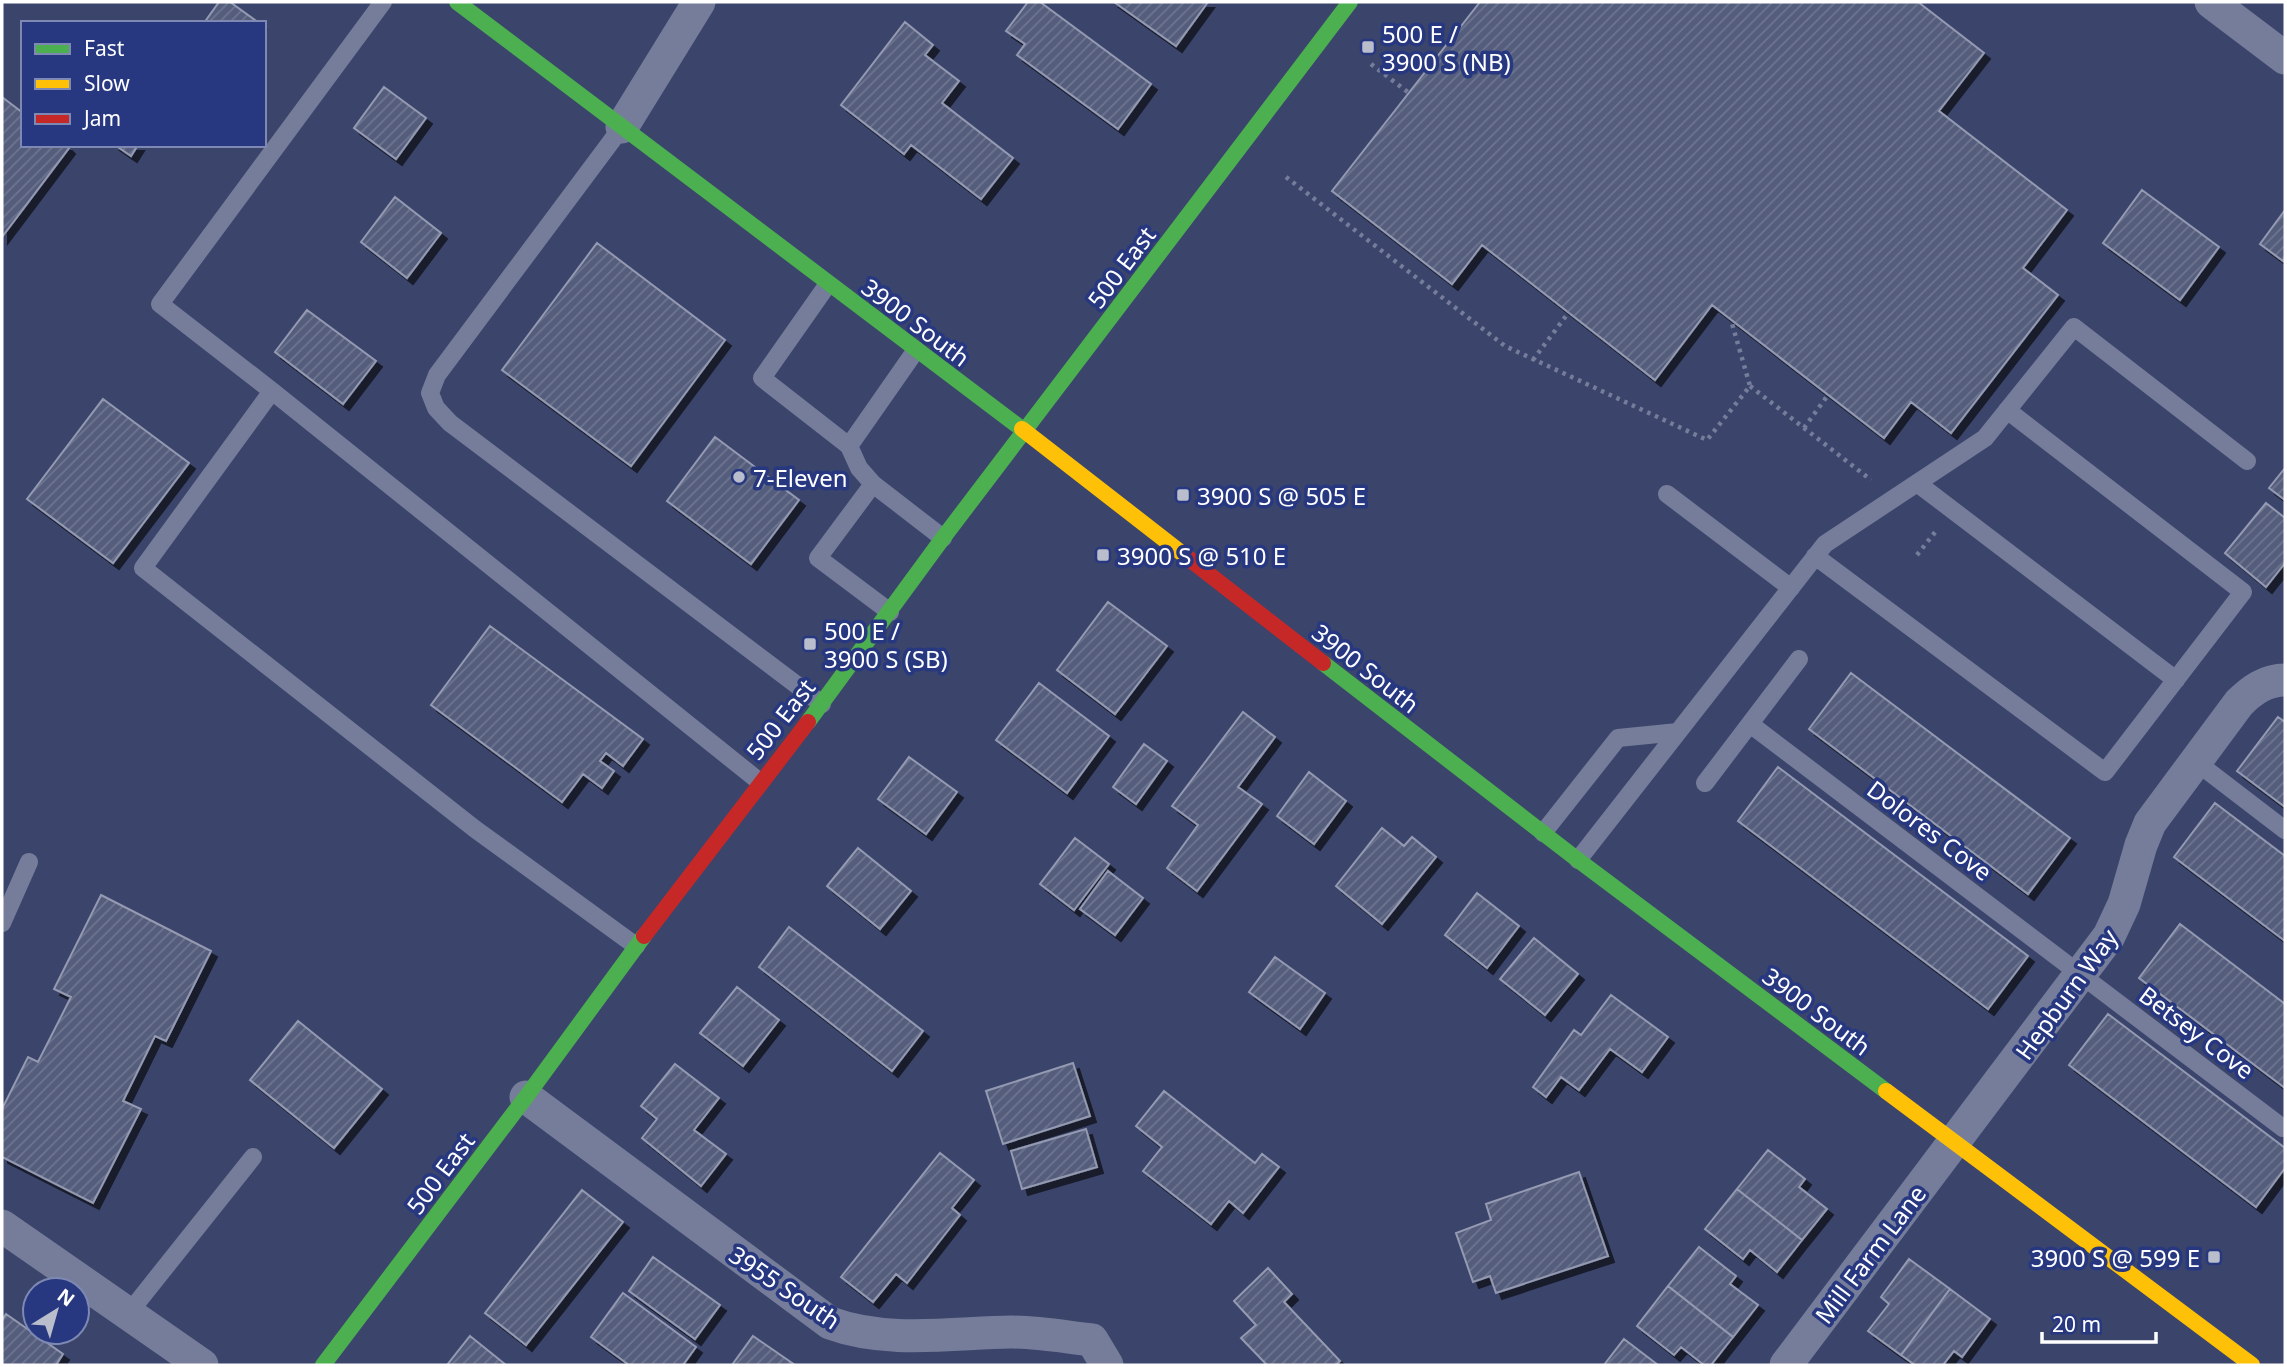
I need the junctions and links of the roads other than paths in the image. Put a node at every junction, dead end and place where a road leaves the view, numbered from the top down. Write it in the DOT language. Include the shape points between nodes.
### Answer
graph roads {
  1 [pos="383,2"];
  2 [pos="457,2"];
  3 [pos="699,2"];
  4 [pos="1350,2"];
  5 [pos="2211,2"];
  6 [pos="2285,58"];
  7 [pos="622,127"];
  8 [pos="828,284"];
  9 [pos="916,350"];
  10 [pos="272,391"];
  11 [pos="2007,410"];
  12 [pos="1025,432"];
  13 [pos="849,446"];
  14 [pos="2247,461"];
  15 [pos="1917,483"];
  16 [pos="873,484"];
  17 [pos="1667,494"];
  18 [pos="943,538"];
  19 [pos="1815,556"];
  20 [pos="1791,588"];
  21 [pos="890,612"];
  22 [pos="1799,659"];
  23 [pos="2176,680"];
  24 [pos="2285,680"];
  25 [pos="822,704"];
  26 [pos="1750,724"];
  27 [pos="1678,732"];
  28 [pos="2195,761"];
  29 [pos="760,782"];
  30 [pos="1706,783"];
  31 [pos="2285,830"];
  32 [pos="1543,833"];
  33 [pos="1578,860"];
  34 [pos="29,862"];
  35 [pos="2,923"];
  36 [pos="636,946"];
  37 [pos="2081,975"];
  38 [pos="526,1097"];
  39 [pos="2283,1128"];
  40 [pos="1955,1143"];
  41 [pos="253,1157"];
  42 [pos="2,1226"];
  43 [pos="128,1314"];
  44 [pos="1099,1353"];
  45 [pos="1793,1363"];
  46 [pos="202,1365"];
  47 [pos="323,1365"];
  48 [pos="2252,1365"];
  1 -- 10 [label="lane" via="160,304"];
  2 -- 7 [label="main road, 3900 South"];
  3 -- 7 [label="street"];
  4 -- 12 [label="main road, 500 East"];
  5 -- 6 [label="street"];
  7 -- 8 [label="main road, 3900 South"];
  7 -- 25 [label="lane" via="437,375 430,393 450,423"];
  8 -- 9 [label="main road, 3900 South"];
  8 -- 13 [label="lane" via="762,378"];
  9 -- 12 [label="main road, 3900 South"];
  9 -- 13 [label="lane"];
  10 -- 29 [label="lane"];
  10 -- 36 [label="lane" via="143,568 475,829"];
  11 -- 14 [label="lane" via="2074,327"];
  11 -- 15 [label="lane" via="1985,438"];
  11 -- 23 [label="lane" via="2244,592"];
  12 -- 18 [label="main road, 500 East"];
  12 -- 32 [label="main road, 3900 South"];
  13 -- 16 [label="lane"];
  15 -- 19 [label="lane" via="1825,544"];
  15 -- 23 [label="lane"];
  16 -- 18 [label="lane"];
  16 -- 21 [label="lane" via="818,558"];
  17 -- 20 [label="lane"];
  18 -- 21 [label="main road, 500 East"];
  19 -- 20 [label="lane"];
  19 -- 23 [label="lane" via="2105,772"];
  20 -- 27 [label="lane"];
  21 -- 25 [label="main road, 500 East"];
  22 -- 26 [label="lane"];
  24 -- 28 [label="street, Hepburn Way" via="2251,691"];
  25 -- 29 [label="main road, 500 East"];
  26 -- 30 [label="lane"];
  26 -- 37 [label="lane, Dolores Cove"];
  27 -- 32 [label="lane" via="1618,738"];
  27 -- 33 [label="lane"];
  28 -- 31 [label="lane"];
  28 -- 37 [label="street, Hepburn Way" via="2150,823 2118,922"];
  29 -- 36 [label="main road, 500 East"];
  32 -- 33 [label="main road, 3900 South"];
  33 -- 40 [label="main road, 3900 South"];
  34 -- 35 [label="lane"];
  36 -- 38 [label="main road, 500 East"];
  37 -- 39 [label="lane, Betsey Cove"];
  37 -- 40 [label="street, Hepburn Way"];
  38 -- 44 [label="street, 3955 South" via="830,1323 854,1332 912,1335 1015,1332"];
  38 -- 47 [label="main road, 500 East"];
  40 -- 45 [label="street, Mill Farm Lane"];
  40 -- 48 [label="main road, 3900 South"];
  41 -- 43 [label="lane"];
  42 -- 43 [label="street"];
  43 -- 46 [label="street"];
}
